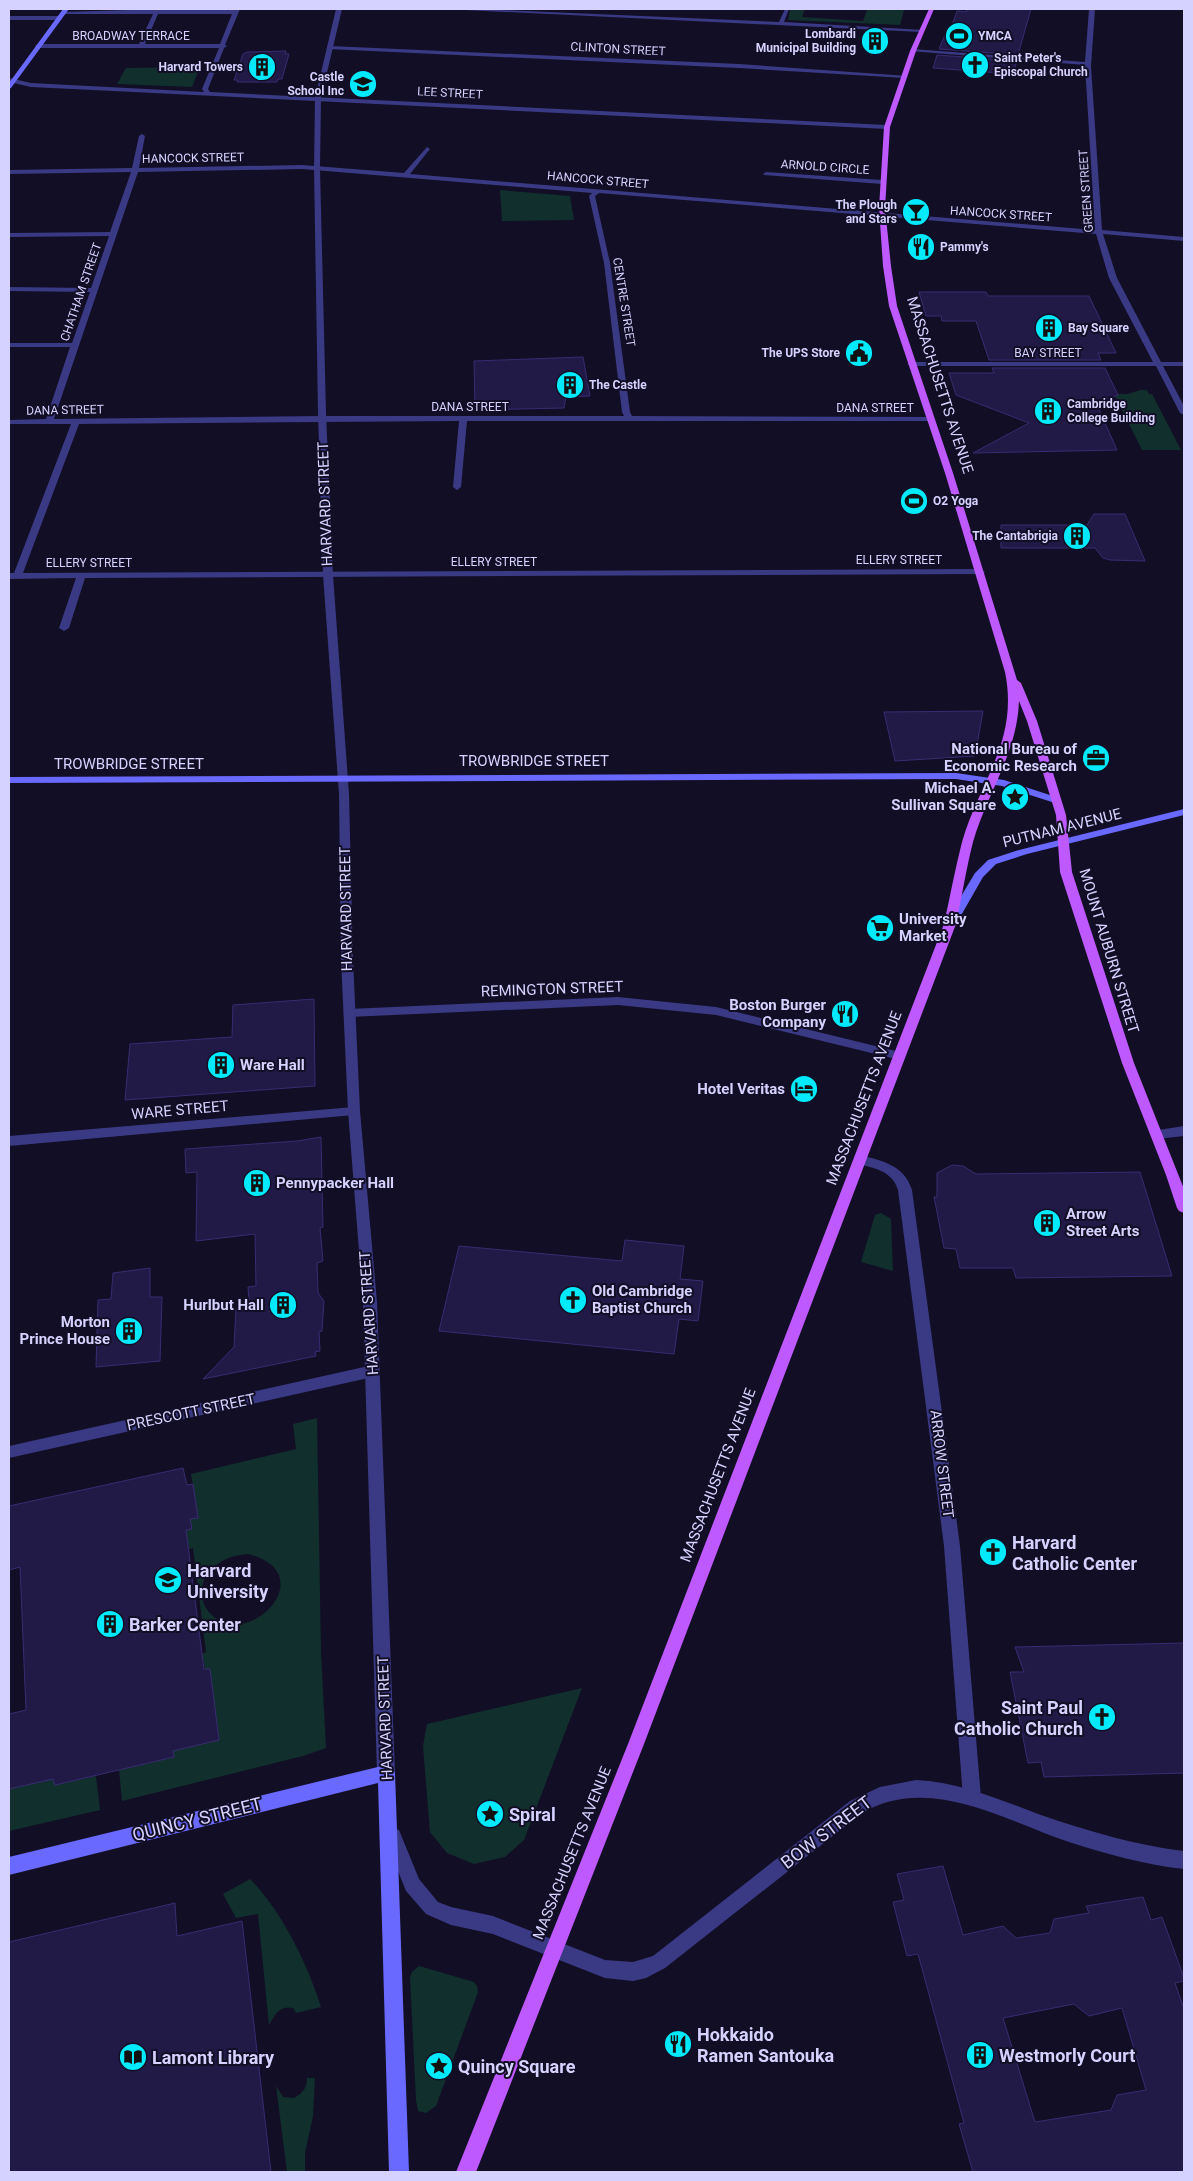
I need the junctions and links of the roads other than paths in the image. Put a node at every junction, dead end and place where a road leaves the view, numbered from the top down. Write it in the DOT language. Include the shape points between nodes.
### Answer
graph roads {
  1 [pos="165,9"];
  2 [pos="339,9"];
  3 [pos="447,9"];
  4 [pos="787,9"];
  5 [pos="930,9"];
  6 [pos="1092,9"];
  7 [pos="65,10"];
  8 [pos="236,10"];
  9 [pos="157,11"];
  10 [pos="9,18"];
  11 [pos="59,18"];
  12 [pos="781,23"];
  13 [pos="921,30"];
  14 [pos="38,46"];
  15 [pos="141,46"];
  16 [pos="224,46"];
  17 [pos="330,48"];
  18 [pos="913,51"];
  19 [pos="1088,64"];
  20 [pos="905,76"];
  21 [pos="11,81"];
  22 [pos="9,87"];
  23 [pos="208,93"];
  24 [pos="318,98"];
  25 [pos="886,126"];
  26 [pos="142,136"];
  27 [pos="427,149"];
  28 [pos="317,168"];
  29 [pos="135,170"];
  30 [pos="9,172"];
  31 [pos="766,174"];
  32 [pos="405,176"];
  33 [pos="882,182"];
  34 [pos="596,191"];
  35 [pos="883,216"];
  36 [pos="1099,233"];
  37 [pos="9,234"];
  38 [pos="114,234"];
  39 [pos="1184,239"];
  40 [pos="9,289"];
  41 [pos="94,290"];
  42 [pos="9,345"];
  43 [pos="75,345"];
  44 [pos="911,364"];
  45 [pos="1158,364"];
  46 [pos="1184,364"];
  47 [pos="1184,413"];
  48 [pos="322,418"];
  49 [pos="463,418"];
  50 [pos="630,419"];
  51 [pos="931,419"];
  52 [pos="76,421"];
  53 [pos="9,422"];
  54 [pos="49,422"];
  55 [pos="457,487"];
  56 [pos="980,572"];
  57 [pos="328,575"];
  58 [pos="13,576"];
  59 [pos="81,576"];
  60 [pos="64,628"];
  61 [pos="1010,672"];
  62 [pos="342,777"];
  63 [pos="9,780"];
  64 [pos="992,780"];
  65 [pos="1055,800"];
  66 [pos="1184,812"];
  67 [pos="1063,842"];
  68 [pos="950,924"];
  69 [pos="349,1013"];
  70 [pos="900,1056"];
  71 [pos="354,1111"];
  72 [pos="1184,1131"];
  73 [pos="1157,1134"];
  74 [pos="9,1141"];
  75 [pos="860,1160"];
  76 [pos="1184,1208"];
  77 [pos="373,1371"];
  78 [pos="9,1452"];
  79 [pos="386,1773"];
  80 [pos="972,1798"];
  81 [pos="387,1811"];
  82 [pos="1184,1861"];
  83 [pos="9,1866"];
  84 [pos="553,1949"];
  85 [pos="399,2172"];
  86 [pos="466,2172"];
  1 -- 9 [label="street"];
  2 -- 17 [label="street, HARVARD STREET"];
  3 -- 12 [label="street"];
  4 -- 12 [label="street"];
  5 -- 13 [label="main road, MASSACHUSETTS AVENUE"];
  6 -- 19 [label="street, GREEN STREET"];
  7 -- 9 [label="street"];
  7 -- 11 [label="main road"];
  8 -- 9 [label="street"];
  8 -- 16 [label="street"];
  9 -- 15 [label="street"];
  10 -- 11 [label="street"];
  11 -- 14 [label="main road"];
  12 -- 13 [label="street"];
  13 -- 18 [label="main road, MASSACHUSETTS AVENUE"];
  14 -- 15 [label="street, BROADWAY TERRACE"];
  14 -- 21 [label="main road"];
  15 -- 16 [label="street, BROADWAY TERRACE"];
  16 -- 23 [label="street" via="205,89"];
  17 -- 20 [label="street, CLINTON STREET"];
  17 -- 24 [label="street, HARVARD STREET"];
  18 -- 19 [label="street"];
  18 -- 20 [label="main road, MASSACHUSETTS AVENUE"];
  19 -- 36 [label="street, GREEN STREET"];
  20 -- 25 [label="main road, MASSACHUSETTS AVENUE"];
  21 -- 22 [label="main road"];
  21 -- 23 [label="street, LEE STREET" via="31,85"];
  23 -- 24 [label="street, LEE STREET"];
  24 -- 25 [label="street, LEE STREET"];
  24 -- 28 [label="street, HARVARD STREET"];
  25 -- 33 [label="main road, MASSACHUSETTS AVENUE"];
  26 -- 29 [label="street, CHATHAM STREET"];
  27 -- 32 [label="street"];
  28 -- 29 [label="street, HANCOCK STREET"];
  28 -- 32 [label="street, HANCOCK STREET"];
  28 -- 48 [label="street, HARVARD STREET"];
  29 -- 30 [label="street, HANCOCK STREET"];
  29 -- 38 [label="street, CHATHAM STREET"];
  31 -- 33 [label="street, ARNOLD CIRCLE"];
  32 -- 34 [label="street, HANCOCK STREET"];
  33 -- 35 [label="main road, MASSACHUSETTS AVENUE"];
  34 -- 35 [label="street, HANCOCK STREET"];
  34 -- 50 [label="street, CENTRE STREET" via="592,196 607,263 626,412"];
  35 -- 36 [label="street, HANCOCK STREET"];
  35 -- 44 [label="main road, MASSACHUSETTS AVENUE" via="890,291"];
  36 -- 39 [label="street, HANCOCK STREET"];
  36 -- 45 [label="street, GREEN STREET" via="1114,278"];
  37 -- 38 [label="street"];
  38 -- 41 [label="street, CHATHAM STREET"];
  40 -- 41 [label="street"];
  41 -- 43 [label="street, CHATHAM STREET"];
  42 -- 43 [label="street"];
  43 -- 54 [label="street, CHATHAM STREET"];
  44 -- 45 [label="street, BAY STREET"];
  44 -- 51 [label="main road, MASSACHUSETTS AVENUE"];
  45 -- 46 [label="street, BAY STREET"];
  45 -- 47 [label="street, GREEN STREET"];
  48 -- 49 [label="street, DANA STREET"];
  48 -- 52 [label="street, DANA STREET"];
  48 -- 57 [label="street, HARVARD STREET"];
  49 -- 50 [label="street, DANA STREET"];
  49 -- 55 [label="street"];
  50 -- 51 [label="street, DANA STREET"];
  51 -- 56 [label="main road, MASSACHUSETTS AVENUE"];
  52 -- 54 [label="street, DANA STREET"];
  52 -- 58 [label="street"];
  53 -- 54 [label="street, DANA STREET"];
  56 -- 57 [label="street, ELLERY STREET"];
  56 -- 61 [label="main road, MASSACHUSETTS AVENUE"];
  57 -- 59 [label="street, ELLERY STREET"];
  57 -- 62 [label="street, HARVARD STREET"];
  58 -- 59 [label="street, ELLERY STREET"];
  59 -- 60 [label="street"];
  61 -- 64 [label="main road, MASSACHUSETTS AVENUE" via="1014,717"];
  61 -- 65 [label="main road, MOUNT AUBURN STREET" via="1030,715"];
  62 -- 63 [label="main road, TROWBRIDGE STREET"];
  62 -- 64 [label="main road, TROWBRIDGE STREET" via="956,776"];
  62 -- 69 [label="street, HARVARD STREET"];
  64 -- 65 [label="main road, TROWBRIDGE STREET"];
  64 -- 68 [label="main road, MASSACHUSETTS AVENUE" via="968,841"];
  65 -- 67 [label="main road, MOUNT AUBURN STREET" via="1061,815"];
  66 -- 67 [label="main road, PUTNAM AVENUE"];
  67 -- 68 [label="main road, PUTNAM AVENUE" via="1006,856 987,866"];
  67 -- 73 [label="main road, MOUNT AUBURN STREET" via="1066,872 1102,984 1128,1063"];
  68 -- 70 [label="main road, MASSACHUSETTS AVENUE"];
  69 -- 70 [label="street, REMINGTON STREET" via="618,1001 716,1011"];
  69 -- 71 [label="street, HARVARD STREET"];
  70 -- 75 [label="main road, MASSACHUSETTS AVENUE"];
  71 -- 74 [label="street, WARE STREET"];
  71 -- 77 [label="street, HARVARD STREET"];
  72 -- 73 [label="street"];
  73 -- 76 [label="main road, MOUNT AUBURN STREET"];
  75 -- 80 [label="street, ARROW STREET" via="893,1171 905,1186 952,1546"];
  75 -- 84 [label="main road, MASSACHUSETTS AVENUE" via="636,1744"];
  77 -- 78 [label="street, PRESCOTT STREET"];
  77 -- 79 [label="street, HARVARD STREET"];
  79 -- 81 [label="main road, HARVARD STREET"];
  79 -- 83 [label="main road, QUINCY STREET"];
  80 -- 82 [label="street, BOW STREET" via="1096,1841 1157,1858"];
  80 -- 84 [label="street, BOW STREET" via="921,1788 896,1790 871,1798 646,1969 613,1971"];
  81 -- 84 [label="street, HARVARD STREET" via="412,1885 432,1908 493,1926"];
  81 -- 85 [label="main road, HARVARD STREET"];
  84 -- 86 [label="main road, MASSACHUSETTS AVENUE"];
}
